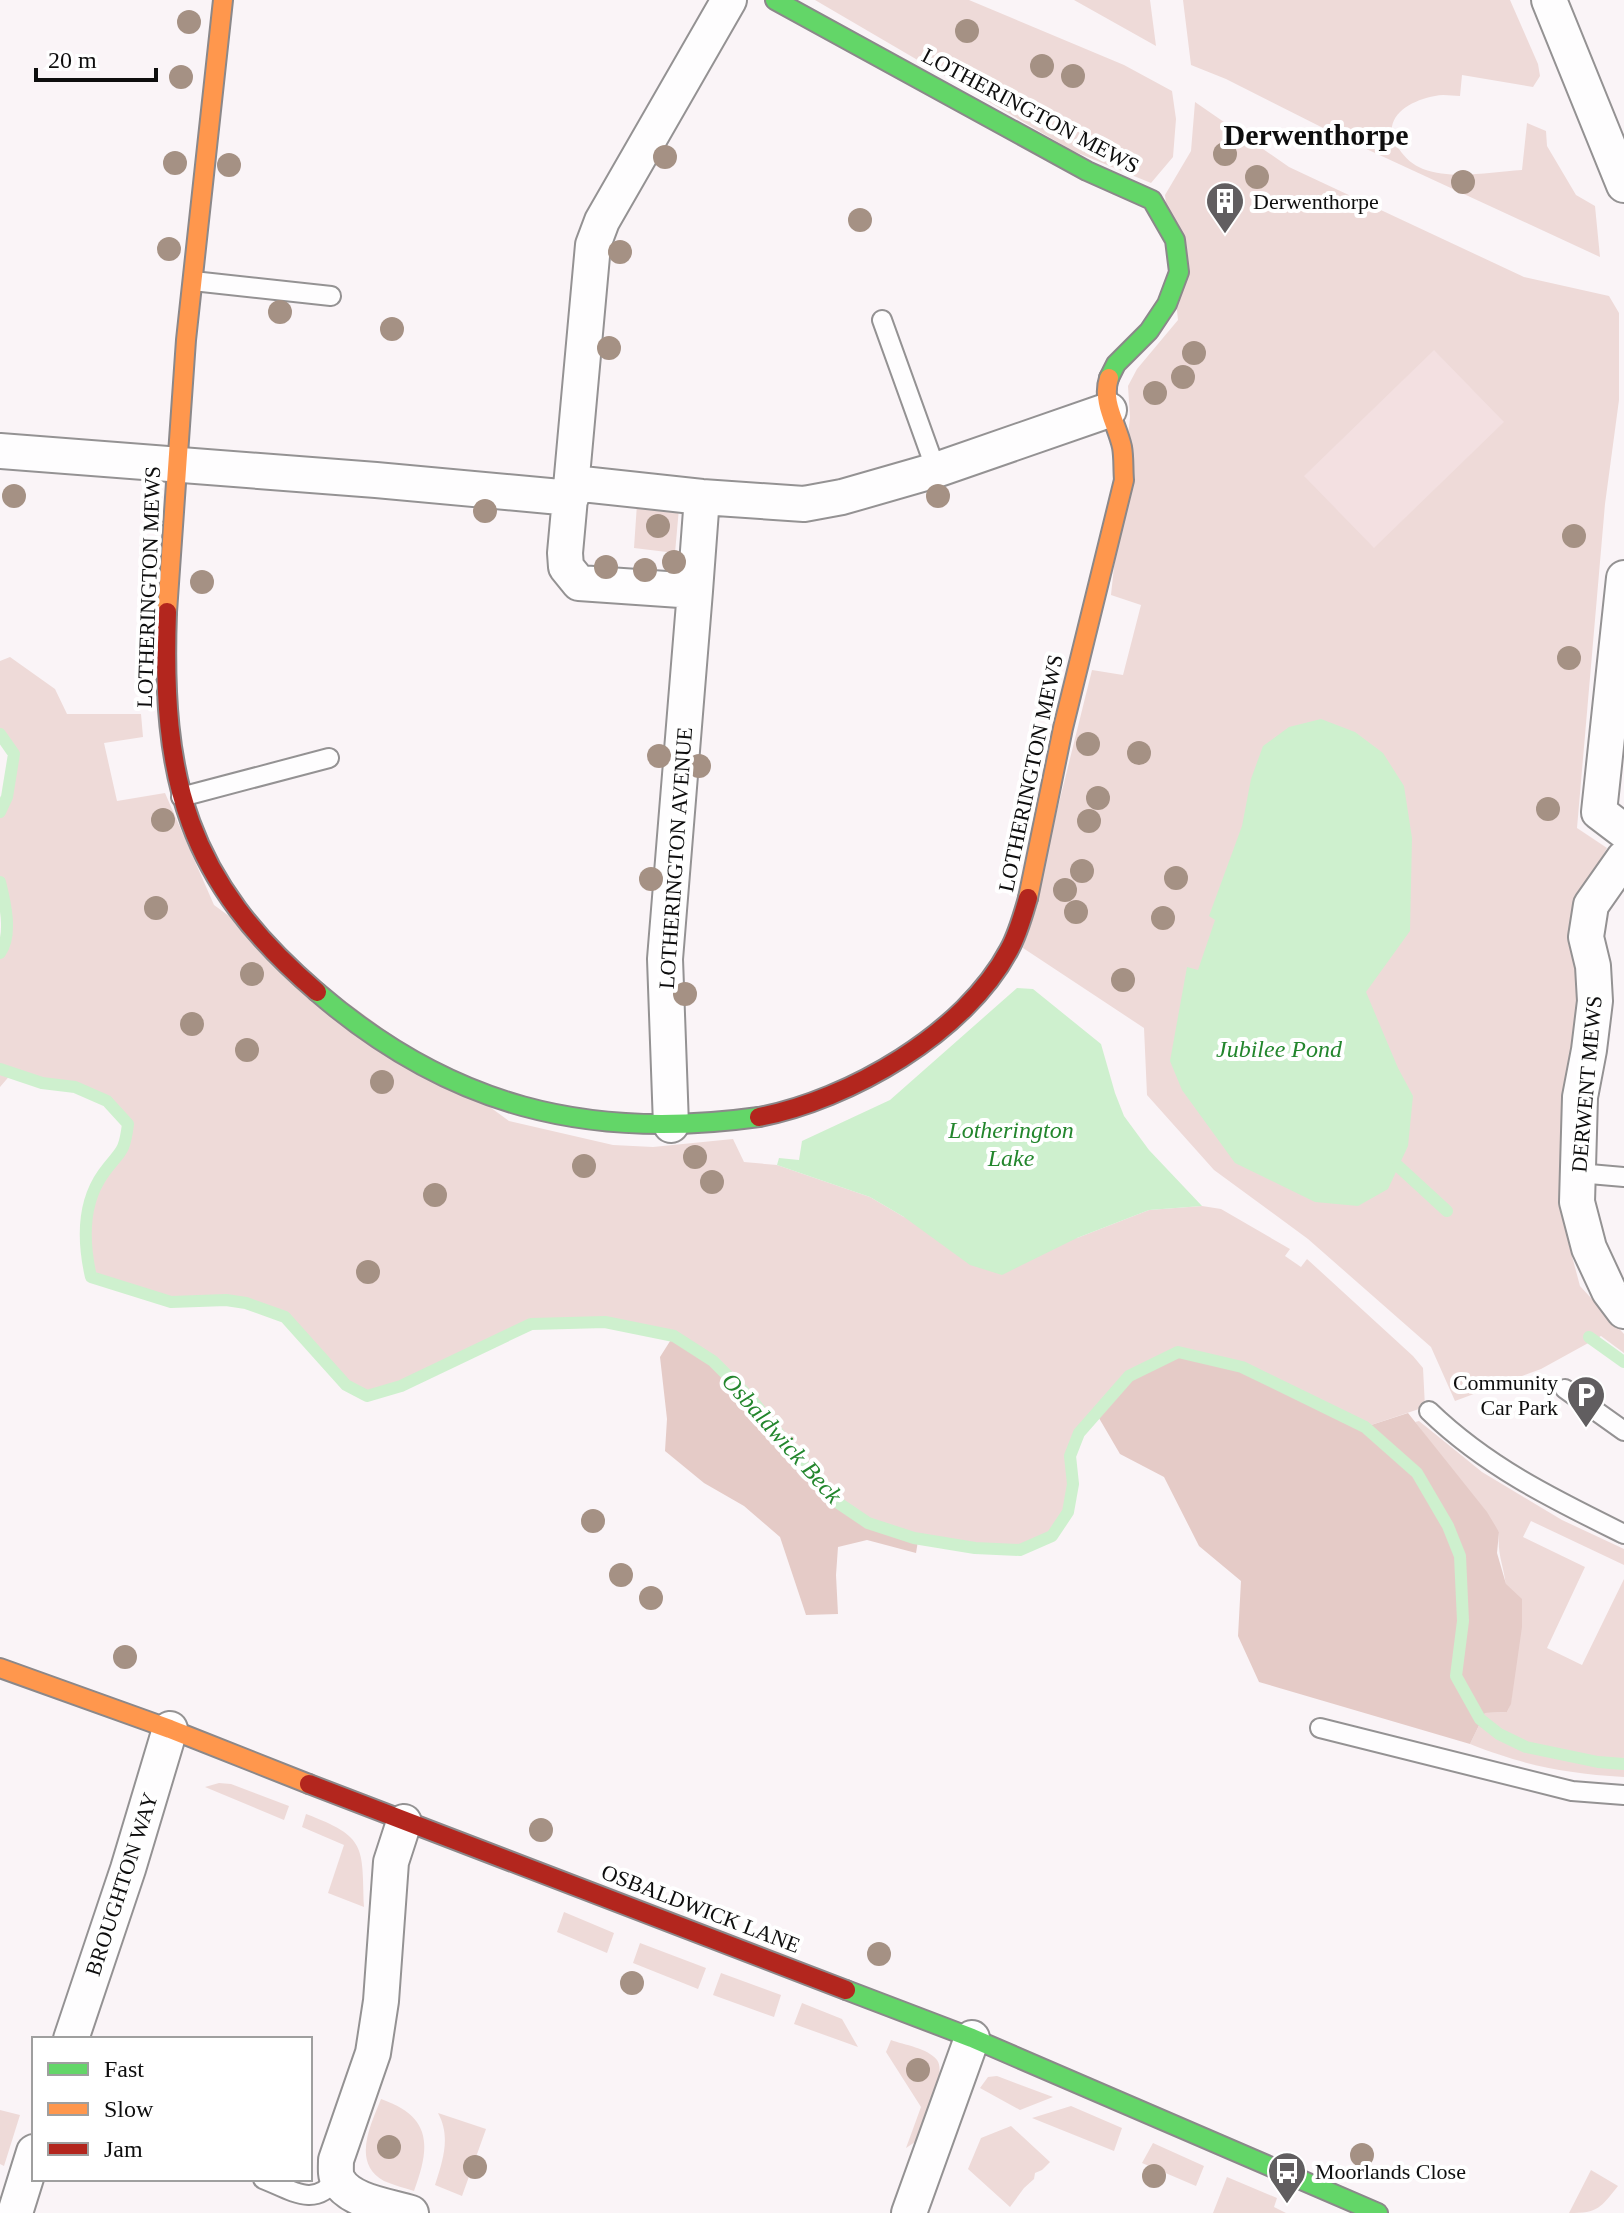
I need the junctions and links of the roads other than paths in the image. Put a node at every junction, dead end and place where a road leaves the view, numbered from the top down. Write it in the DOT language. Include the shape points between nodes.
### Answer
graph roads {
  1 [pos="223,0"];
  2 [pos="729,0"];
  3 [pos="775,0"];
  4 [pos="1549,0"];
  5 [pos="1624,185"];
  6 [pos="193,281"];
  7 [pos="331,296"];
  8 [pos="882,320"];
  9 [pos="1109,410"];
  10 [pos="0,451"];
  11 [pos="175,465"];
  12 [pos="936,470"];
  13 [pos="572,490"];
  14 [pos="702,497"];
  15 [pos="1624,578"];
  16 [pos="695,591"];
  17 [pos="329,758"];
  18 [pos="181,797"];
  19 [pos="1624,831"];
  20 [pos="1624,858"];
  21 [pos="671,1125"];
  22 [pos="1578,1173"];
  23 [pos="1624,1177"];
  24 [pos="1624,1311"];
  25 [pos="1565,1389"];
  26 [pos="1429,1411"];
  27 [pos="1624,1431"];
  28 [pos="1624,1534"];
  29 [pos="0,1668"];
  30 [pos="1320,1728"];
  31 [pos="170,1729"];
  32 [pos="1624,1795"];
  33 [pos="404,1822"];
  34 [pos="72,2037"];
  35 [pos="972,2038"];
  36 [pos="32,2158"];
  37 [pos="336,2178"];
  38 [pos="266,2181"];
  39 [pos="304,2205"];
  40 [pos="1355,2209"];
  41 [pos="15,2213"];
  42 [pos="411,2213"];
  43 [pos="909,2213"];
  1 -- 6 [label="street, LOTHERINGTON MEWS"];
  2 -- 13 [label="street" via="593,245"];
  3 -- 9 [label="street, LOTHERINGTON MEWS" via="1087,171 1152,200 1175,240 1179,272 1149,331 1110,374"];
  4 -- 5 [label="street"];
  6 -- 7 [label="lane"];
  6 -- 11 [label="street, LOTHERINGTON MEWS"];
  8 -- 12 [label="lane"];
  9 -- 12 [label="street"];
  9 -- 21 [label="street, LOTHERINGTON MEWS" via="1122,448 1124,480 1058,749 1030,894 1011,948 970,1004 869,1078 799,1107 745,1119"];
  10 -- 11 [label="street"];
  11 -- 13 [label="street"];
  11 -- 18 [label="street, LOTHERINGTON MEWS" via="166,653 168,724"];
  12 -- 14 [label="street" via="804,504"];
  13 -- 14 [label="street"];
  13 -- 16 [label="street" via="566,567 579,583"];
  14 -- 16 [label="street, LOTHERINGTON AVENUE"];
  15 -- 19 [label="street" via="1599,812"];
  16 -- 21 [label="street, LOTHERINGTON AVENUE" via="665,959"];
  17 -- 18 [label="lane"];
  18 -- 21 [label="street, LOTHERINGTON MEWS" via="208,869 235,910 343,1016 414,1061 492,1098 578,1120"];
  20 -- 22 [label="street, DERWENT MEWS" via="1591,905 1586,937 1595,1001 1580,1097"];
  22 -- 23 [label="lane"];
  22 -- 24 [label="street, DERWENT MEWS" via="1577,1202 1589,1248"];
  25 -- 27 [label="lane"];
  26 -- 28 [label="lane" via="1524,1484"];
  29 -- 31 [label="street, OSBALDWICK LANE"];
  30 -- 32 [label="lane" via="1572,1791"];
  31 -- 33 [label="street, OSBALDWICK LANE"];
  31 -- 34 [label="street, BROUGHTON WAY"];
  33 -- 35 [label="street, OSBALDWICK LANE"];
  33 -- 37 [label="street" via="391,1862 373,2053 339,2146"];
  35 -- 40 [label="street, OSBALDWICK LANE"];
  35 -- 43 [label="street"];
  36 -- 41 [label="street"];
  37 -- 39 [label="lane"];
  37 -- 42 [label="street" via="354,2195"];
  38 -- 39 [label="lane"];
}
